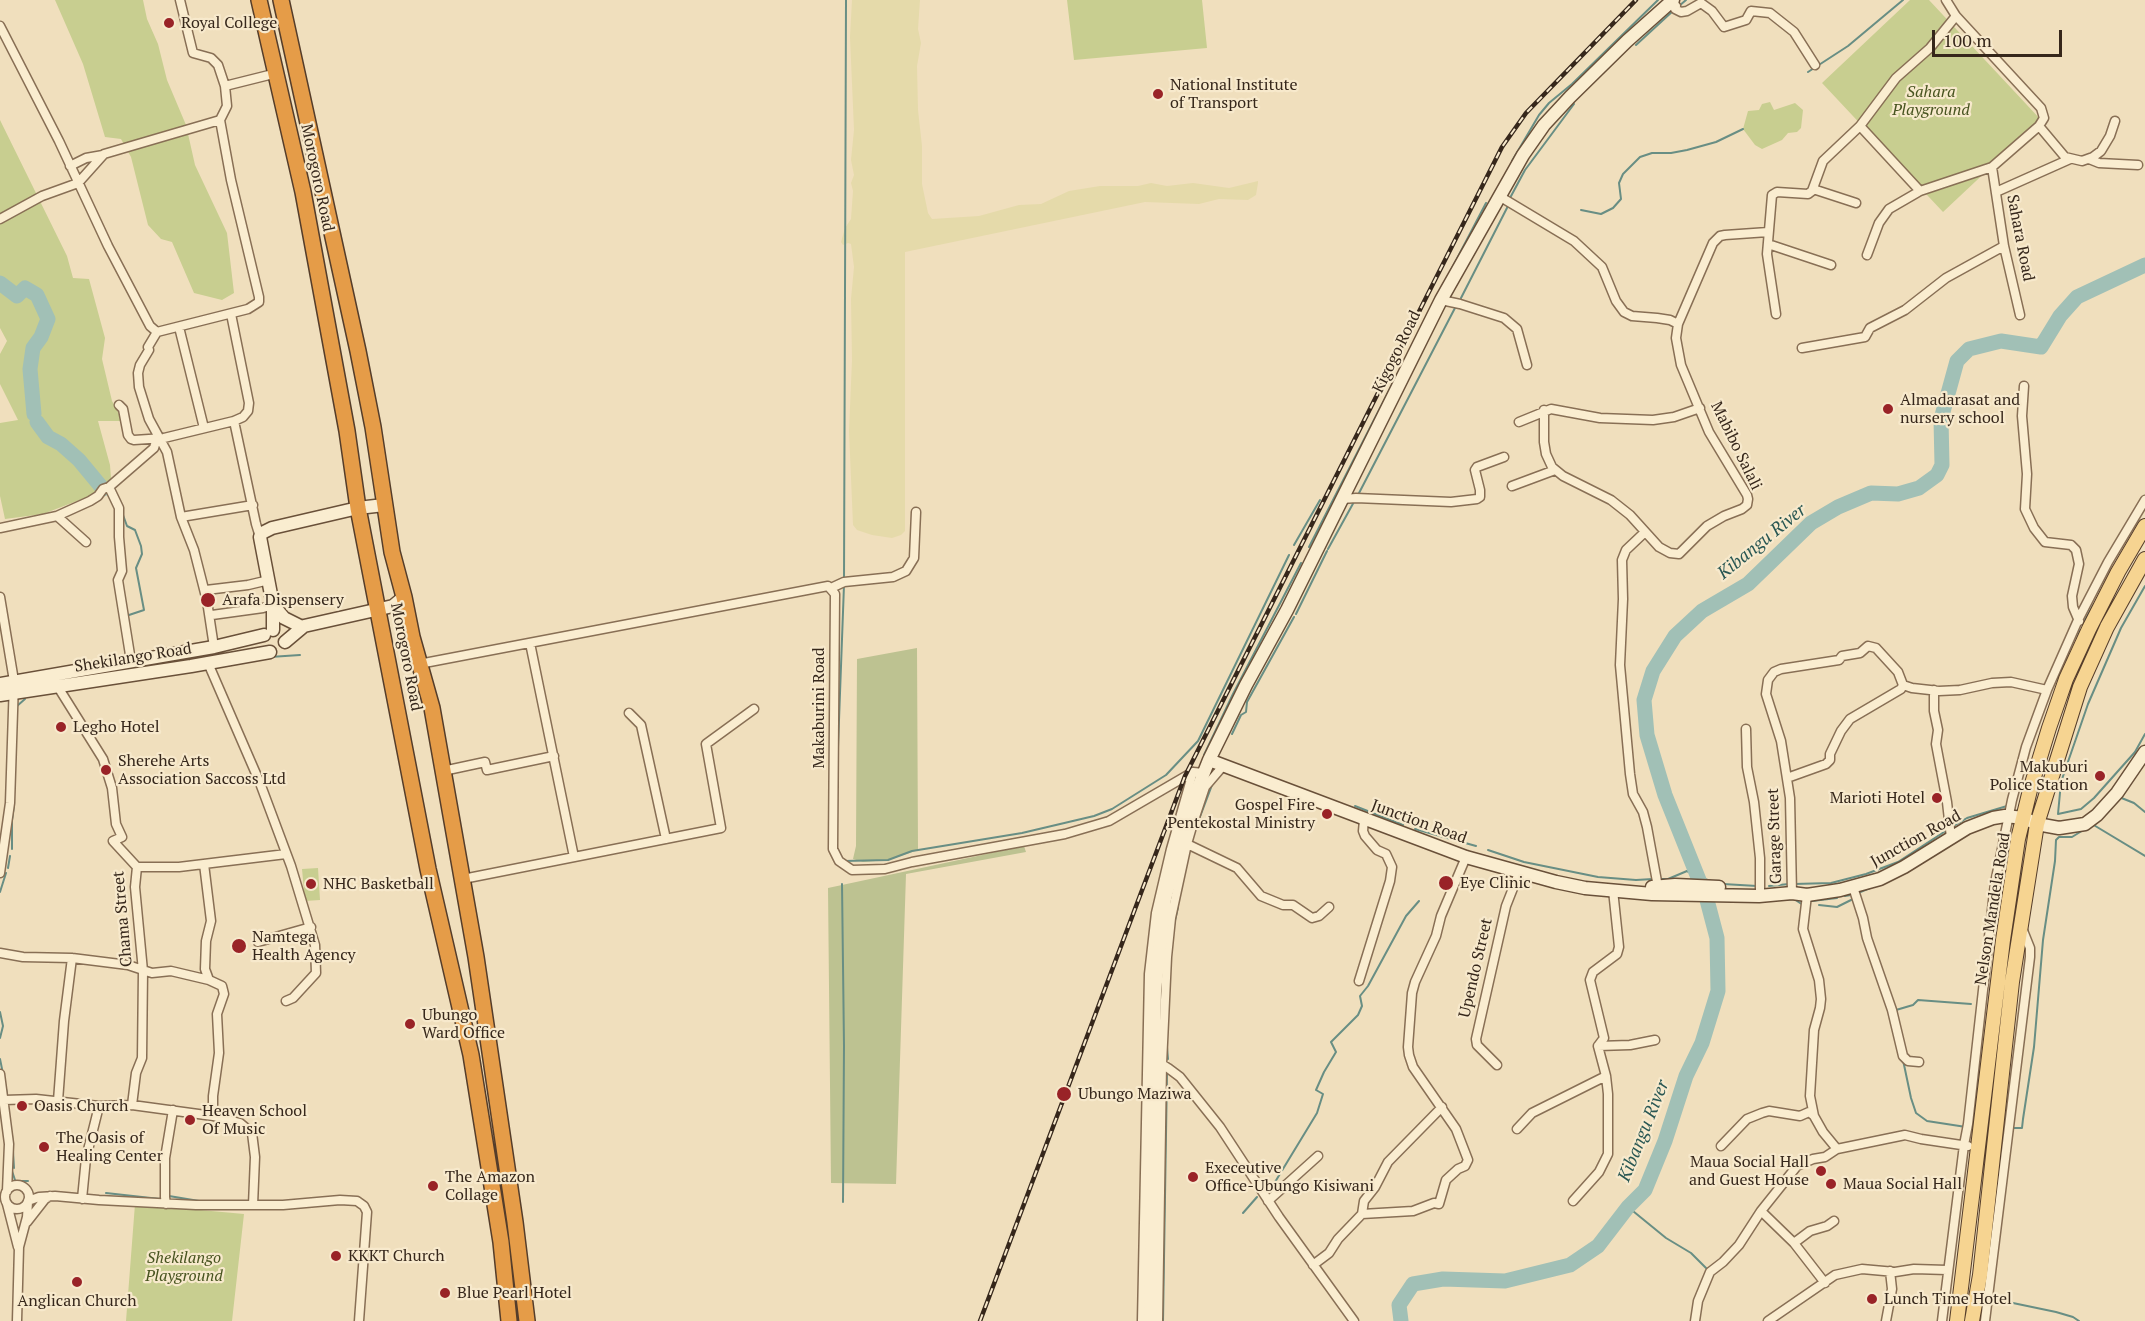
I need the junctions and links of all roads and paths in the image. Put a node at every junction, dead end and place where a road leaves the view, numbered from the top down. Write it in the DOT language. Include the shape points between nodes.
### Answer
graph roads {
  1 [pos="180,0"];
  2 [pos="258,0"];
  3 [pos="281,0"];
  4 [pos="1946,0"];
  5 [pos="1672,1"];
  6 [pos="1956,16"];
  7 [pos="0,26"];
  8 [pos="1815,65"];
  9 [pos="277,73"];
  10 [pos="225,86"];
  11 [pos="220,120"];
  12 [pos="2115,121"];
  13 [pos="1860,126"];
  14 [pos="2039,126"];
  15 [pos="104,154"];
  16 [pos="2070,159"];
  17 [pos="2089,159"];
  18 [pos="2138,165"];
  19 [pos="70,166"];
  20 [pos="1992,167"];
  21 [pos="78,183"];
  22 [pos="1813,189"];
  23 [pos="1920,191"];
  24 [pos="1996,192"];
  25 [pos="1499,196"];
  26 [pos="1856,203"];
  27 [pos="0,219"];
  28 [pos="1768,232"];
  29 [pos="1768,244"];
  30 [pos="2004,246"];
  31 [pos="1867,255"];
  32 [pos="1831,265"];
  33 [pos="1441,300"];
  34 [pos="231,314"];
  35 [pos="1776,314"];
  36 [pos="2020,315"];
  37 [pos="1678,324"];
  38 [pos="179,327"];
  39 [pos="157,332"];
  40 [pos="1802,348"];
  41 [pos="1527,365"];
  42 [pos="2024,386"];
  43 [pos="119,405"];
  44 [pos="1700,408"];
  45 [pos="1544,410"];
  46 [pos="234,421"];
  47 [pos="1519,422"];
  48 [pos="204,428"];
  49 [pos="159,438"];
  50 [pos="1504,457"];
  51 [pos="1555,470"];
  52 [pos="1512,486"];
  53 [pos="109,487"];
  54 [pos="1342,500"];
  55 [pos="2145,501"];
  56 [pos="253,505"];
  57 [pos="384,505"];
  58 [pos="358,508"];
  59 [pos="916,512"];
  60 [pos="57,516"];
  61 [pos="181,517"];
  62 [pos="2145,526"];
  63 [pos="0,528"];
  64 [pos="1645,532"];
  65 [pos="260,537"];
  66 [pos="190,539"];
  67 [pos="86,542"];
  68 [pos="2145,559"];
  69 [pos="269,579"];
  70 [pos="831,588"];
  71 [pos="206,590"];
  72 [pos="0,597"];
  73 [pos="404,597"];
  74 [pos="273,605"];
  75 [pos="379,609"];
  76 [pos="212,615"];
  77 [pos="2083,624"];
  78 [pos="302,627"];
  79 [pos="269,632"];
  80 [pos="285,642"];
  81 [pos="530,642"];
  82 [pos="216,647"];
  83 [pos="270,652"];
  84 [pos="131,662"];
  85 [pos="208,663"];
  86 [pos="419,664"];
  87 [pos="0,684"];
  88 [pos="1903,685"];
  89 [pos="14,687"];
  90 [pos="58,687"];
  91 [pos="1934,690"];
  92 [pos="2047,690"];
  93 [pos="0,695"];
  94 [pos="754,709"];
  95 [pos="629,712"];
  96 [pos="1746,729"];
  97 [pos="2145,752"];
  98 [pos="554,756"];
  99 [pos="1209,760"];
  100 [pos="1223,766"];
  101 [pos="443,771"];
  102 [pos="1198,773"];
  103 [pos="1787,778"];
  104 [pos="2009,816"];
  105 [pos="2024,818"];
  106 [pos="1364,820"];
  107 [pos="2037,824"];
  108 [pos="1951,838"];
  109 [pos="666,839"];
  110 [pos="1183,842"];
  111 [pos="286,854"];
  112 [pos="574,857"];
  113 [pos="1466,857"];
  114 [pos="204,864"];
  115 [pos="137,867"];
  116 [pos="0,873"];
  117 [pos="1519,873"];
  118 [pos="463,879"];
  119 [pos="1658,887"];
  120 [pos="1853,887"];
  121 [pos="1675,890"];
  122 [pos="1619,891"];
  123 [pos="1718,891"];
  124 [pos="1760,891"];
  125 [pos="1792,893"];
  126 [pos="1807,895"];
  127 [pos="1773,896"];
  128 [pos="1329,907"];
  129 [pos="2020,925"];
  130 [pos="311,927"];
  131 [pos="258,942"];
  132 [pos="0,953"];
  133 [pos="72,958"];
  134 [pos="143,971"];
  135 [pos="209,980"];
  136 [pos="1359,981"];
  137 [pos="286,1001"];
  138 [pos="1655,1040"];
  139 [pos="1598,1046"];
  140 [pos="1919,1062"];
  141 [pos="1157,1065"];
  142 [pos="1497,1065"];
  143 [pos="0,1074"];
  144 [pos="1606,1076"];
  145 [pos="4,1100"];
  146 [pos="58,1101"];
  147 [pos="132,1105"];
  148 [pos="99,1106"];
  149 [pos="1442,1107"];
  150 [pos="173,1110"];
  151 [pos="213,1116"];
  152 [pos="1814,1116"];
  153 [pos="1516,1129"];
  154 [pos="1721,1146"];
  155 [pos="1970,1146"];
  156 [pos="1836,1149"];
  157 [pos="1318,1156"];
  158 [pos="15,1188"];
  159 [pos="50,1196"];
  160 [pos="82,1199"];
  161 [pos="28,1201"];
  162 [pos="1268,1201"];
  163 [pos="1573,1201"];
  164 [pos="7,1203"];
  165 [pos="166,1204"];
  166 [pos="253,1205"];
  167 [pos="1761,1211"];
  168 [pos="1362,1214"];
  169 [pos="1834,1221"];
  170 [pos="24,1227"];
  171 [pos="1794,1244"];
  172 [pos="19,1248"];
  173 [pos="1313,1264"];
  174 [pos="1947,1270"];
  175 [pos="1890,1271"];
  176 [pos="1825,1283"];
  177 [pos="16,1321"];
  178 [pos="359,1321"];
  179 [pos="509,1321"];
  180 [pos="527,1321"];
  181 [pos="1142,1321"];
  182 [pos="1150,1321"];
  183 [pos="1158,1321"];
  184 [pos="1354,1321"];
  185 [pos="1695,1321"];
  186 [pos="1768,1321"];
  187 [pos="1886,1321"];
  188 [pos="1942,1321"];
  189 [pos="1957,1321"];
  190 [pos="1972,1321"];
  191 [pos="1985,1321"];
  1 -- 10 [label="street" via="193,53 211,58 218,65"];
  2 -- 9 [label="highway, Morogoro Road"];
  3 -- 57 [label="highway, Morogoro Road" via="361,362"];
  4 -- 6 [label="street"];
  5 -- 8 [label="street" via="1681,12 1701,3 1724,27 1746,20 1751,11 1770,13 1794,32"];
  5 -- 25 [label="main road, Kigogo Road" via="1544,125"];
  6 -- 13 [label="street" via="1930,48 1896,78"];
  6 -- 14 [label="street" via="2041,108 2044,118"];
  7 -- 19 [label="street"];
  9 -- 10 [label="street"];
  9 -- 58 [label="highway, Morogoro Road" via="303,192"];
  10 -- 11 [label="street" via="226,106"];
  11 -- 15 [label="street"];
  11 -- 34 [label="street" via="259,297 254,306"];
  12 -- 17 [label="street" via="2102,151"];
  13 -- 22 [label="street" via="1823,161"];
  13 -- 23 [label="street"];
  14 -- 16 [label="street" via="2060,153"];
  14 -- 20 [label="street"];
  15 -- 19 [label="street"];
  15 -- 21 [label="street"];
  16 -- 17 [label="street"];
  16 -- 24 [label="street"];
  17 -- 18 [label="street"];
  19 -- 21 [label="street"];
  20 -- 23 [label="street"];
  20 -- 24 [label="street, Sahara Road"];
  21 -- 27 [label="street" via="42,196"];
  21 -- 39 [label="street" via="136,300"];
  22 -- 26 [label="street"];
  22 -- 28 [label="street" via="1808,194 1774,193"];
  23 -- 31 [label="street" via="1885,212"];
  24 -- 30 [label="street, Sahara Road"];
  25 -- 33 [label="main road, Kigogo Road"];
  25 -- 37 [label="street" via="1574,240 1602,267 1624,312"];
  28 -- 29 [label="street"];
  28 -- 37 [label="street, Mabibo Salali" via="1737,233 1716,239"];
  29 -- 32 [label="street"];
  29 -- 35 [label="street"];
  30 -- 36 [label="street, Sahara Road"];
  30 -- 40 [label="street" via="1946,278 1905,310 1870,328 1865,337"];
  33 -- 41 [label="street" via="1504,318 1517,329"];
  33 -- 54 [label="main road, Kigogo Road"];
  34 -- 38 [label="street"];
  34 -- 46 [label="street" via="249,403 246,415"];
  37 -- 44 [label="street, Mabibo Salali" via="1676,338 1681,364"];
  38 -- 39 [label="street"];
  38 -- 48 [label="street"];
  39 -- 49 [label="street" via="138,373 148,419"];
  42 -- 77 [label="street" via="2025,509 2045,542 2071,545 2076,550 2079,564 2072,596"];
  43 -- 49 [label="street" via="131,439"];
  44 -- 45 [label="street" via="1653,420"];
  44 -- 64 [label="street, Mabibo Salali" via="1708,432 1747,495 1747,505 1707,526 1678,554 1659,547"];
  45 -- 47 [label="street"];
  45 -- 51 [label="street" via="1546,454"];
  46 -- 48 [label="street"];
  46 -- 56 [label="street"];
  48 -- 49 [label="street"];
  49 -- 53 [label="street" via="154,448"];
  49 -- 61 [label="street" via="167,452"];
  50 -- 54 [label="street" via="1475,470 1480,490 1477,499"];
  51 -- 52 [label="street"];
  51 -- 64 [label="street, Mabibo Salali" via="1611,500"];
  53 -- 60 [label="street" via="78,508"];
  53 -- 84 [label="street" via="119,508 122,572 118,580"];
  54 -- 99 [label="main road, Kigogo Road"];
  55 -- 77 [label="street" via="2108,562"];
  56 -- 61 [label="street"];
  56 -- 65 [label="street"];
  57 -- 58 [label="main road"];
  57 -- 73 [label="highway, Morogoro Road"];
  58 -- 65 [label="main road" via="272,528"];
  58 -- 75 [label="highway, Morogoro Road"];
  59 -- 70 [label="street" via="914,558 910,567 893,577 844,582"];
  60 -- 63 [label="street"];
  60 -- 67 [label="street"];
  61 -- 66 [label="street"];
  62 -- 77 [label="main road, Nelson Mandela Road"];
  64 -- 119 [label="street" via="1626,550 1622,560 1620,665 1633,794 1647,827"];
  65 -- 69 [label="main road"];
  66 -- 71 [label="street"];
  66 -- 82 [label="street"];
  68 -- 107 [label="main road, Nelson Mandela Road" via="2107,627 2080,687"];
  69 -- 71 [label="street"];
  69 -- 74 [label="main road"];
  70 -- 81 [label="street" via="824,585"];
  70 -- 102 [label="street, Makaburini Road" via="835,594 833,846 845,867 885,869 1065,834 1109,820"];
  71 -- 76 [label="street"];
  72 -- 89 [label="street"];
  73 -- 75 [label="main road" via="393,606"];
  73 -- 86 [label="highway, Morogoro Road"];
  74 -- 76 [label="street"];
  74 -- 78 [label="main road" via="284,618"];
  74 -- 79 [label="main road"];
  75 -- 78 [label="main road"];
  75 -- 179 [label="highway, Morogoro Road" via="428,869 471,1055 501,1242"];
  76 -- 82 [label="street"];
  77 -- 92 [label="street"];
  77 -- 105 [label="main road, Nelson Mandela Road"];
  78 -- 80 [label="main road"];
  79 -- 80 [label="main road" via="282,633"];
  79 -- 82 [label="main road, Shekilango Road"];
  79 -- 83 [label="main road" via="263,645"];
  80 -- 83 [label="main road" via="280,651"];
  81 -- 86 [label="street"];
  81 -- 98 [label="street"];
  82 -- 84 [label="main road, Shekilango Road"];
  83 -- 85 [label="main road, Shekilango Road"];
  84 -- 89 [label="main road, Shekilango Road"];
  85 -- 90 [label="main road, Shekilango Road"];
  85 -- 111 [label="street"];
  86 -- 101 [label="highway, Morogoro Road" via="432,708"];
  87 -- 89 [label="main road, Shekilango Road"];
  88 -- 91 [label="street"];
  88 -- 103 [label="street, Garage Street" via="1896,693 1850,718 1826,764"];
  88 -- 103 [label="street, Garage Street" via="1885,656 1871,646 1839,660 1774,672 1766,694 1781,741"];
  89 -- 90 [label="main road, Shekilango Road"];
  89 -- 93 [label="main road, Shekilango Road"];
  89 -- 116 [label="street" via="10,802"];
  90 -- 115 [label="street, Chama Street" via="104,759 122,837 113,841"];
  91 -- 92 [label="street" via="2011,682"];
  91 -- 108 [label="street" via="1936,744"];
  92 -- 104 [label="street" via="2026,747"];
  94 -- 109 [label="street" via="706,744 721,828"];
  95 -- 109 [label="street" via="641,725"];
  96 -- 124 [label="street"];
  97 -- 107 [label="main road, Junction Road" via="2117,793 2085,824 2059,828"];
  98 -- 101 [label="street" via="487,770 485,762"];
  98 -- 112 [label="street"];
  99 -- 100 [label="main road, Junction Road"];
  99 -- 102 [label="main road, Kigogo Road"];
  100 -- 106 [label="main road, Junction Road"];
  100 -- 110 [label="street" via="1205,787"];
  101 -- 118 [label="highway, Morogoro Road"];
  102 -- 110 [label="main road, Kigogo Road"];
  102 -- 181 [label="street" via="1171,849 1156,913 1149,974"];
  103 -- 125 [label="street, Garage Street"];
  104 -- 105 [label="main road, Junction Road"];
  104 -- 108 [label="main road, Junction Road" via="1993,818"];
  104 -- 155 [label="street" via="1995,883 1968,1124"];
  105 -- 107 [label="main road, Junction Road"];
  105 -- 155 [label="main road, Nelson Mandela Road"];
  106 -- 113 [label="main road, Junction Road"];
  106 -- 136 [label="street" via="1365,836 1386,855 1392,867"];
  107 -- 129 [label="main road, Nelson Mandela Road"];
  108 -- 120 [label="main road, Junction Road" via="1880,879"];
  109 -- 112 [label="street"];
  110 -- 128 [label="street" via="1237,868 1261,896 1293,905 1311,918"];
  110 -- 141 [label="main road, Kigogo Road" via="1165,899 1155,991"];
  111 -- 114 [label="street"];
  111 -- 130 [label="street"];
  112 -- 118 [label="street"];
  113 -- 117 [label="main road, Junction Road"];
  113 -- 149 [label="street" via="1412,993 1408,1055"];
  114 -- 115 [label="street"];
  114 -- 135 [label="street" via="211,921 205,954"];
  115 -- 134 [label="street, Chama Street" via="135,887"];
  117 -- 122 [label="main road, Junction Road"];
  117 -- 142 [label="street, Upendo Street" via="1506,906 1476,1039"];
  118 -- 180 [label="highway, Morogoro Road"];
  119 -- 121 [label="main road, Junction Road"];
  119 -- 122 [label="main road, Junction Road"];
  120 -- 126 [label="main road, Junction Road"];
  120 -- 140 [label="street" via="1903,1056"];
  121 -- 122 [label="main road, Junction Road"];
  121 -- 123 [label="main road"];
  122 -- 139 [label="street" via="1619,947 1613,958 1590,977 1604,1038"];
  123 -- 124 [label="main road"];
  123 -- 127 [label="main road, Junction Road"];
  124 -- 127 [label="main road"];
  125 -- 126 [label="main road, Junction Road"];
  125 -- 127 [label="main road, Junction Road"];
  126 -- 152 [label="street" via="1803,929 1821,999 1811,1059"];
  129 -- 190 [label="main road, Nelson Mandela Road"];
  129 -- 191 [label="street" via="2030,957"];
  130 -- 131 [label="street"];
  130 -- 137 [label="street" via="317,954 316,973"];
  132 -- 133 [label="street"];
  133 -- 134 [label="street" via="128,965"];
  133 -- 146 [label="street"];
  134 -- 135 [label="street" via="171,971"];
  134 -- 147 [label="street, Chama Street" via="142,1058"];
  135 -- 151 [label="street" via="222,986 224,994 217,1014 219,1053"];
  138 -- 139 [label="street"];
  139 -- 144 [label="street"];
  141 -- 162 [label="street" via="1180,1077 1220,1127"];
  141 -- 182 [label="main road, Kigogo Road"];
  141 -- 183 [label="street"];
  143 -- 145 [label="street"];
  144 -- 153 [label="street" via="1532,1113"];
  144 -- 163 [label="street" via="1608,1154 1599,1172"];
  145 -- 146 [label="street"];
  145 -- 158 [label="street" via="9,1173"];
  146 -- 148 [label="street"];
  147 -- 148 [label="street"];
  147 -- 150 [label="street"];
  148 -- 160 [label="street" via="86,1158"];
  149 -- 168 [label="street" via="1388,1162 1364,1201"];
  149 -- 168 [label="street" via="1468,1160 1446,1180 1439,1204"];
  150 -- 151 [label="street"];
  150 -- 165 [label="street" via="165,1158"];
  151 -- 166 [label="street" via="240,1123 252,1133"];
  152 -- 154 [label="street" via="1809,1112 1800,1116 1762,1113 1747,1119"];
  152 -- 156 [label="street"];
  155 -- 156 [label="street" via="1908,1135"];
  155 -- 174 [label="street"];
  155 -- 189 [label="main road, Nelson Mandela Road"];
  156 -- 167 [label="street" via="1797,1166"];
  157 -- 162 [label="street"];
  158 -- 159 [label="street" via="35,1189"];
  158 -- 161 [label="street" via="28,1193"];
  158 -- 164 [label="street" via="5,1197"];
  159 -- 160 [label="street"];
  159 -- 161 [label="street"];
  159 -- 170 [label="street"];
  160 -- 165 [label="street"];
  161 -- 164 [label="street" via="20,1209"];
  161 -- 170 [label="street"];
  162 -- 173 [label="street"];
  164 -- 172 [label="street"];
  165 -- 166 [label="street"];
  166 -- 178 [label="street" via="348,1200 364,1206 367,1220"];
  167 -- 171 [label="street"];
  167 -- 185 [label="street" via="1731,1255 1710,1272"];
  168 -- 173 [label="street" via="1329,1253"];
  169 -- 171 [label="street" via="1810,1231"];
  170 -- 172 [label="street"];
  171 -- 176 [label="street"];
  172 -- 177 [label="street"];
  173 -- 184 [label="street"];
  174 -- 175 [label="street"];
  174 -- 188 [label="street"];
  175 -- 176 [label="street" via="1862,1269 1835,1275"];
  175 -- 187 [label="street" via="1892,1289"];
  176 -- 186 [label="street"];
}
